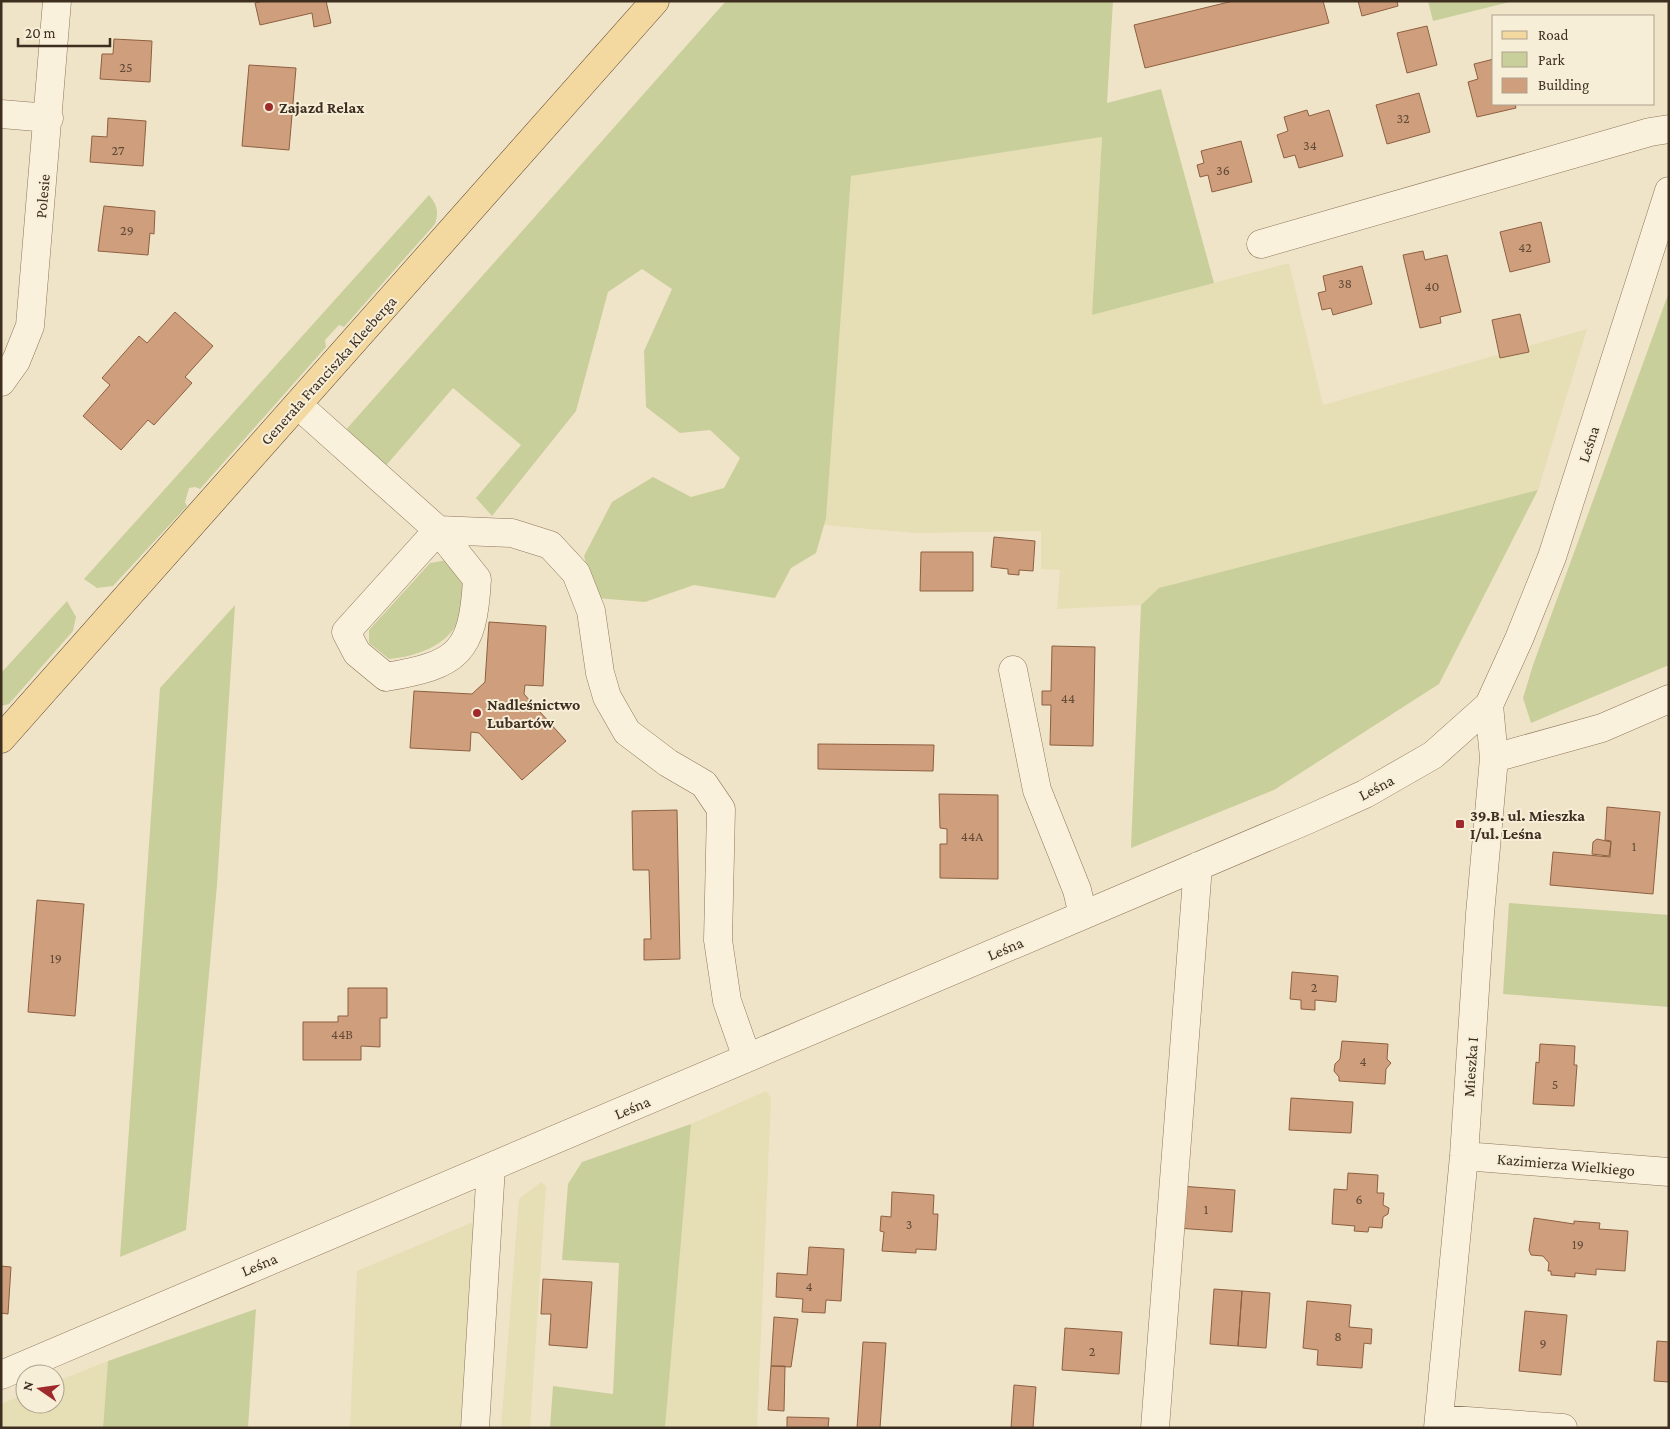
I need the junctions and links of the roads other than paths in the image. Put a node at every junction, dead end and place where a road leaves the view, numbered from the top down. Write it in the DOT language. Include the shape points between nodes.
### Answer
graph roads {
  1 [pos="57,1"];
  2 [pos="655,1"];
  3 [pos="1,114"];
  4 [pos="49,118"];
  5 [pos="1669,129"];
  6 [pos="1669,191"];
  7 [pos="1261,244"];
  8 [pos="1,382"];
  9 [pos="298,405"];
  10 [pos="438,530"];
  11 [pos="1013,670"];
  12 [pos="1669,698"];
  13 [pos="1488,705"];
  14 [pos="1,739"];
  15 [pos="1494,758"];
  16 [pos="1198,866"];
  17 [pos="1083,915"];
  18 [pos="747,1058"];
  19 [pos="1464,1156"];
  20 [pos="491,1167"];
  21 [pos="1669,1172"];
  22 [pos="1,1375"];
  23 [pos="1438,1423"];
  24 [pos="475,1428"];
  25 [pos="1155,1428"];
  26 [pos="1563,1428"];
  1 -- 4 [label="street, Polesie"];
  2 -- 9 [label="main road, Generała Franciszka Kleeberga"];
  3 -- 4 [label="street"];
  4 -- 8 [label="street, Polesie" via="30,326 16,361"];
  5 -- 7 [label="street"];
  6 -- 13 [label="street, Leśna" via="1552,557"];
  9 -- 10 [label="street"];
  9 -- 14 [label="main road, Generała Franciszka Kleeberga"];
  10 -- 10 [label="street" via="346,632 358,654 386,677 419,671 447,661 469,638 476,610 477,579"];
  10 -- 18 [label="street" via="512,533 550,545 576,573 591,611 607,697 627,732 668,763 704,784 721,808 718,940 727,1001"];
  11 -- 17 [label="street" via="1037,790 1077,890"];
  12 -- 15 [label="street" via="1602,728"];
  13 -- 15 [label="street, Mieszka I"];
  13 -- 16 [label="street, Leśna" via="1433,756 1365,794"];
  15 -- 19 [label="street, Mieszka I"];
  16 -- 17 [label="street, Leśna"];
  16 -- 25 [label="street"];
  17 -- 18 [label="street, Leśna"];
  18 -- 20 [label="street, Leśna"];
  19 -- 21 [label="street, Kazimierza Wielkiego"];
  19 -- 23 [label="street, Mieszka I"];
  20 -- 22 [label="street, Leśna"];
  20 -- 24 [label="street"];
  23 -- 26 [label="street"];
}
